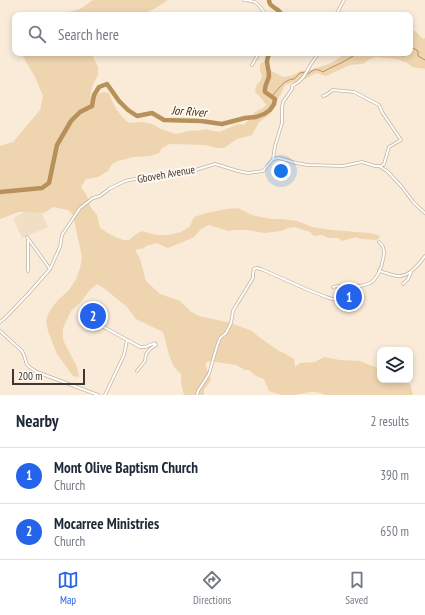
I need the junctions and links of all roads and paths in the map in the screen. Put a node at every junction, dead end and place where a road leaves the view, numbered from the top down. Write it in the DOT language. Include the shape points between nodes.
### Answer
graph roads {
  1 [pos="244,0"];
  2 [pos="344,0"];
  3 [pos="264,12"];
  4 [pos="338,12"];
  5 [pos="257,56"];
  6 [pos="317,56"];
  7 [pos="252,64"];
  8 [pos="323,96"];
  9 [pos="273,159"];
  10 [pos="380,166"];
  11 [pos="425,213"];
  12 [pos="379,242"];
  13 [pos="425,256"];
  14 [pos="50,269"];
  15 [pos="28,271"];
  16 [pos="379,271"];
  17 [pos="411,271"];
  18 [pos="403,284"];
  19 [pos="333,287"];
  20 [pos="349,307"];
  21 [pos="91,320"];
  22 [pos="0,322"];
  23 [pos="0,331"];
  24 [pos="127,340"];
  25 [pos="137,371"];
  26 [pos="98,395"];
  27 [pos="105,395"];
  28 [pos="197,395"];
  1 -- 3 [label="street" via="257,3"];
  2 -- 4 [label="street"];
  5 -- 7 [label="street"];
  6 -- 9 [label="street" via="304,76 292,86 283,102 282,123"];
  8 -- 10 [label="street" via="333,90 344,90 354,92 379,105 401,140 389,147 384,164"];
  9 -- 10 [label="street" via="308,165 343,166 362,162"];
  9 -- 14 [label="street, Gboveh Avenue" via="264,171 238,172 215,164 189,172 125,181 80,208 62,235 60,247"];
  10 -- 11 [label="street"];
  12 -- 16 [label="street" via="383,244 384,253"];
  13 -- 17 [label="street"];
  14 -- 15 [label="street" via="28,238"];
  14 -- 22 [label="street, Gboveh Avenue"];
  16 -- 17 [label="street" via="397,276 403,276"];
  16 -- 19 [label="street" via="375,278 363,285"];
  17 -- 18 [label="street"];
  20 -- 28 [label="street" via="264,270 254,269 254,278 233,311 231,323 220,338 209,374"];
  21 -- 24 [label="street"];
  23 -- 26 [label="street" via="22,350 25,362 30,368"];
  24 -- 25 [label="street" via="140,347 154,343 156,345 146,354 145,361"];
  24 -- 27 [label="street" via="124,355"];
}
